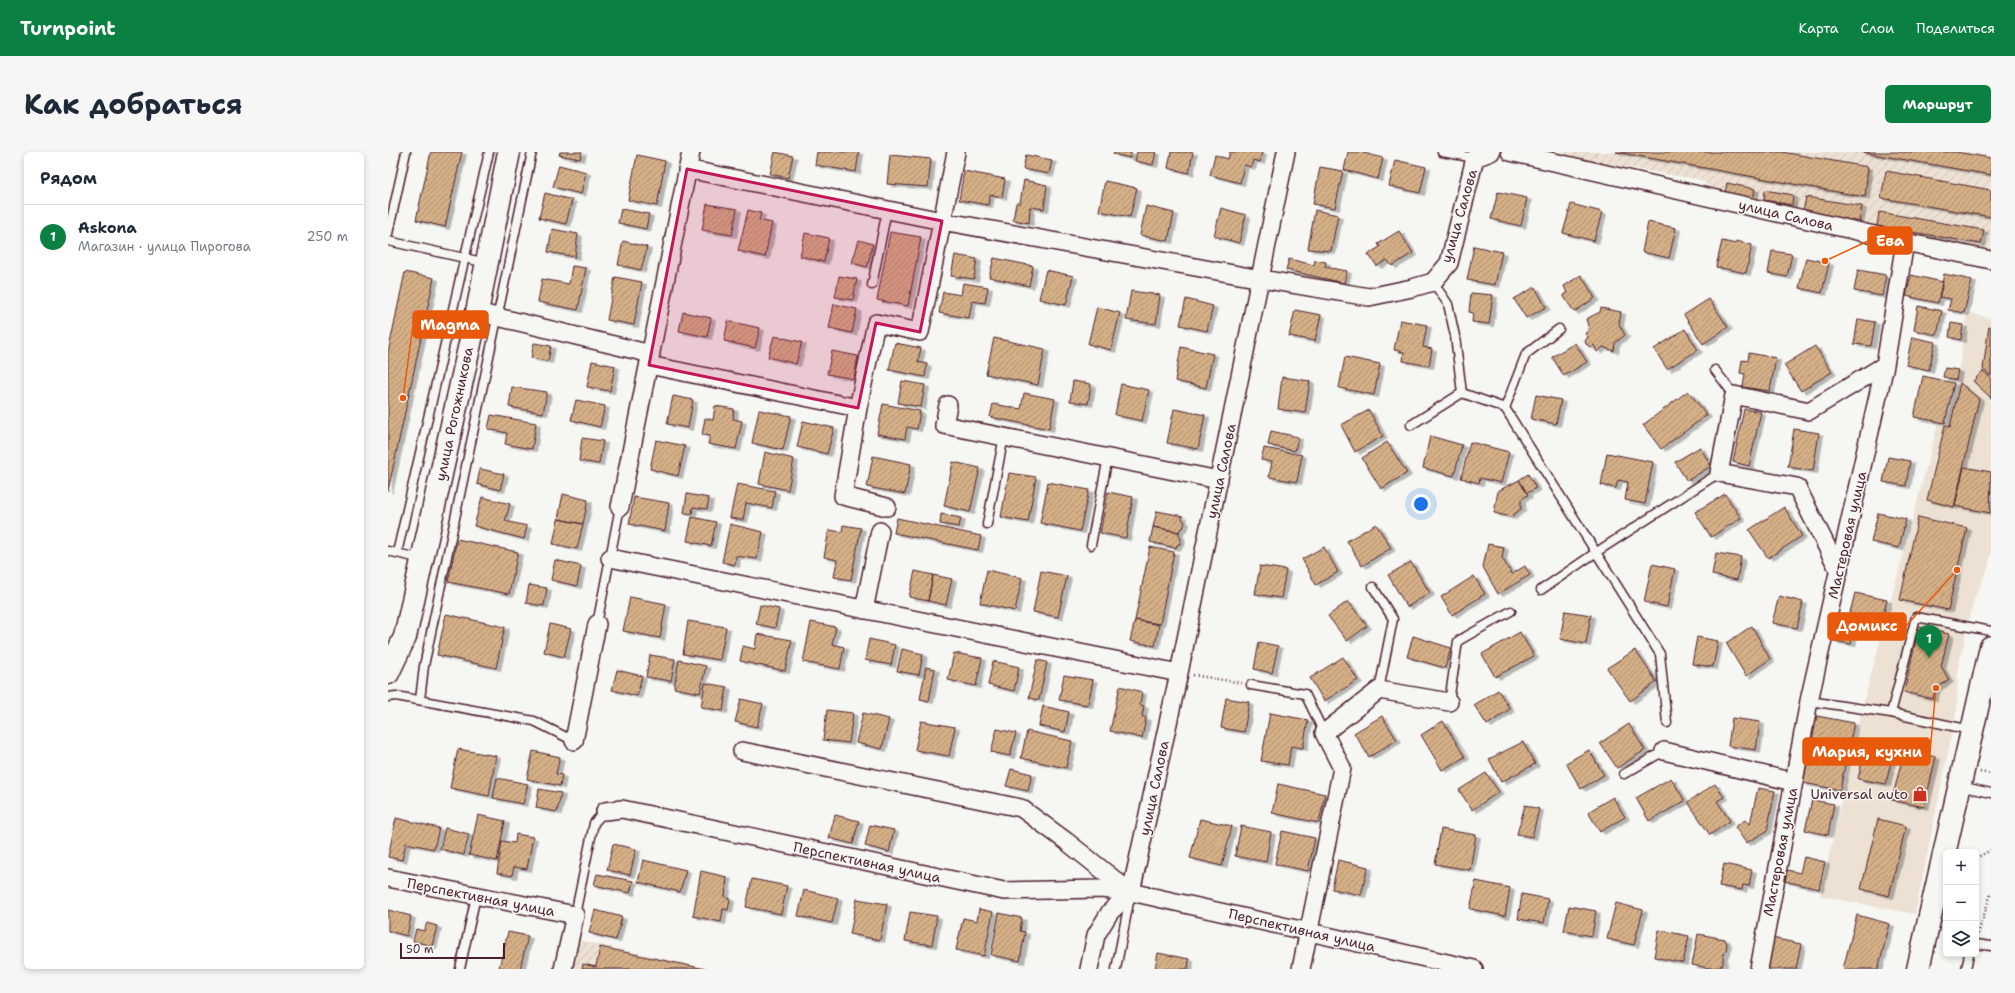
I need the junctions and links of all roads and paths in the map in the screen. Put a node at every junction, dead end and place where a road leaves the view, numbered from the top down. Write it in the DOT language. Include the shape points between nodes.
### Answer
graph roads {
  1 [pos="406,152"];
  2 [pos="489,152"];
  3 [pos="509,152"];
  4 [pos="532,152"];
  5 [pos="691,152"];
  6 [pos="956,152"];
  7 [pos="1286,152"];
  8 [pos="1442,152"];
  9 [pos="1510,152"];
  10 [pos="1483,155"];
  11 [pos="687,169"];
  12 [pos="391,201"];
  13 [pos="887,210"];
  14 [pos="942,221"];
  15 [pos="388,234"];
  16 [pos="388,241"];
  17 [pos="1905,242"];
  18 [pos="465,258"];
  19 [pos="1991,260"];
  20 [pos="487,263"];
  21 [pos="1261,279"];
  22 [pos="1433,282"];
  23 [pos="872,285"];
  24 [pos="477,312"];
  25 [pos="499,316"];
  26 [pos="1559,330"];
  27 [pos="650,359"];
  28 [pos="1885,365"];
  29 [pos="1715,370"];
  30 [pos="1462,393"];
  31 [pos="1734,395"];
  32 [pos="948,404"];
  33 [pos="858,408"];
  34 [pos="1504,408"];
  35 [pos="1411,426"];
  36 [pos="1004,436"];
  37 [pos="1108,457"];
  38 [pos="1719,472"];
  39 [pos="1219,480"];
  40 [pos="620,507"];
  41 [pos="886,508"];
  42 [pos="987,524"];
  43 [pos="880,531"];
  44 [pos="1091,545"];
  45 [pos="388,551"];
  46 [pos="397,553"];
  47 [pos="1595,553"];
  48 [pos="610,558"];
  49 [pos="422,559"];
  50 [pos="1839,571"];
  51 [pos="1373,587"];
  52 [pos="1541,590"];
  53 [pos="864,610"];
  54 [pos="1512,611"];
  55 [pos="597,624"];
  56 [pos="1991,631"];
  57 [pos="1991,647"];
  58 [pos="390,667"];
  59 [pos="1179,673"];
  60 [pos="1251,685"];
  61 [pos="1379,690"];
  62 [pos="388,697"];
  63 [pos="420,700"];
  64 [pos="1809,701"];
  65 [pos="1449,702"];
  66 [pos="1891,713"];
  67 [pos="1667,723"];
  68 [pos="1972,730"];
  69 [pos="1324,732"];
  70 [pos="574,741"];
  71 [pos="742,751"];
  72 [pos="1664,751"];
  73 [pos="1624,774"];
  74 [pos="1794,782"];
  75 [pos="1959,786"];
  76 [pos="1991,793"];
  77 [pos="605,810"];
  78 [pos="1991,850"];
  79 [pos="1979,856"];
  80 [pos="388,878"];
  81 [pos="1131,892"];
  82 [pos="1991,893"];
  83 [pos="476,896"];
  84 [pos="575,915"];
  85 [pos="1979,930"];
  86 [pos="1309,931"];
  87 [pos="1979,944"];
  88 [pos="1991,946"];
  89 [pos="1968,957"];
  90 [pos="460,969"];
  91 [pos="564,969"];
  92 [pos="1089,969"];
  93 [pos="1116,969"];
  94 [pos="1301,969"];
  95 [pos="1474,969"];
  96 [pos="1759,969"];
  97 [pos="1918,969"];
  98 [pos="1966,969"];
  1 -- 12 [label="lane"];
  2 -- 18 [label="lane"];
  3 -- 20 [label="street, улица Рогожникова"];
  4 -- 25 [label="lane"];
  5 -- 11 [label="street"];
  6 -- 14 [label="street"];
  7 -- 21 [label="street, улица Салова"];
  8 -- 10 [label="lane"];
  9 -- 17 [label="street, улица Салова"];
  10 -- 22 [label="street, улица Салова" via="1448,263"];
  11 -- 13 [label="street"];
  11 -- 27 [label="street"];
  12 -- 15 [label="lane"];
  13 -- 14 [label="street"];
  13 -- 23 [label="lane"];
  14 -- 21 [label="street"];
  14 -- 33 [label="street" via="920,332 876,323"];
  16 -- 18 [label="lane"];
  17 -- 19 [label="street, улица Салова"];
  17 -- 28 [label="street, Мастеровая улица"];
  18 -- 20 [label="lane"];
  18 -- 46 [label="lane"];
  20 -- 24 [label="street, улица Рогожникова"];
  21 -- 22 [label="street" via="1369,297"];
  21 -- 39 [label="street, улица Салова"];
  22 -- 30 [label="lane" via="1448,304"];
  24 -- 25 [label="street"];
  24 -- 49 [label="street, улица Рогожникова"];
  25 -- 27 [label="street"];
  25 -- 63 [label="lane" via="424,666"];
  26 -- 34 [label="lane" via="1526,354"];
  27 -- 33 [label="street"];
  27 -- 40 [label="street"];
  28 -- 31 [label="street" via="1809,411"];
  28 -- 50 [label="street, Мастеровая улица"];
  29 -- 31 [label="lane"];
  30 -- 34 [label="lane"];
  30 -- 35 [label="lane"];
  31 -- 38 [label="street"];
  32 -- 36 [label="street" via="944,425"];
  33 -- 41 [label="street" via="843,496"];
  34 -- 47 [label="lane"];
  36 -- 37 [label="street"];
  36 -- 42 [label="lane"];
  37 -- 39 [label="street"];
  37 -- 44 [label="lane"];
  38 -- 47 [label="lane"];
  38 -- 50 [label="street" via="1796,487"];
  39 -- 59 [label="street, улица Салова"];
  40 -- 48 [label="lane"];
  43 -- 53 [label="street"];
  45 -- 46 [label="lane"];
  46 -- 49 [label="lane"];
  47 -- 52 [label="lane"];
  47 -- 67 [label="lane" via="1660,654"];
  48 -- 53 [label="street"];
  48 -- 55 [label="lane"];
  49 -- 58 [label="street, улица Рогожникова" via="406,637"];
  50 -- 64 [label="street, Мастеровая улица"];
  51 -- 61 [label="lane" via="1393,619"];
  53 -- 59 [label="street"];
  54 -- 65 [label="lane" via="1458,641"];
  55 -- 70 [label="street"];
  56 -- 66 [label="lane" via="1916,617"];
  57 -- 68 [label="street"];
  59 -- 60 [label="path"];
  59 -- 81 [label="street, улица Салова"];
  60 -- 69 [label="lane" via="1305,694"];
  61 -- 65 [label="street"];
  61 -- 69 [label="street"];
  62 -- 63 [label="lane"];
  63 -- 70 [label="lane" via="534,721"];
  64 -- 66 [label="lane"];
  64 -- 74 [label="street, Мастеровая улица"];
  66 -- 68 [label="lane"];
  68 -- 75 [label="street"];
  69 -- 86 [label="street" via="1342,768"];
  71 -- 81 [label="street, Перспективная улица" via="1021,808"];
  72 -- 73 [label="lane"];
  72 -- 74 [label="street"];
  74 -- 96 [label="street, Мастеровая улица"];
  75 -- 76 [label="lane"];
  75 -- 97 [label="street"];
  77 -- 81 [label="street, Перспективная улица" via="622,809 1004,891 1100,889"];
  77 -- 84 [label="lane" via="594,823"];
  78 -- 79 [label="path"];
  80 -- 83 [label="street, Перспективная улица"];
  81 -- 86 [label="street, Перспективная улица"];
  81 -- 92 [label="street" via="1110,912 1096,935"];
  81 -- 93 [label="lane"];
  82 -- 85 [label="path"];
  83 -- 84 [label="street, Перспективная улица"];
  83 -- 90 [label="lane"];
  84 -- 91 [label="street"];
  86 -- 94 [label="street"];
  86 -- 95 [label="street, Перспективная улица"];
  87 -- 88 [label="lane"];
  89 -- 98 [label="lane"];
}
